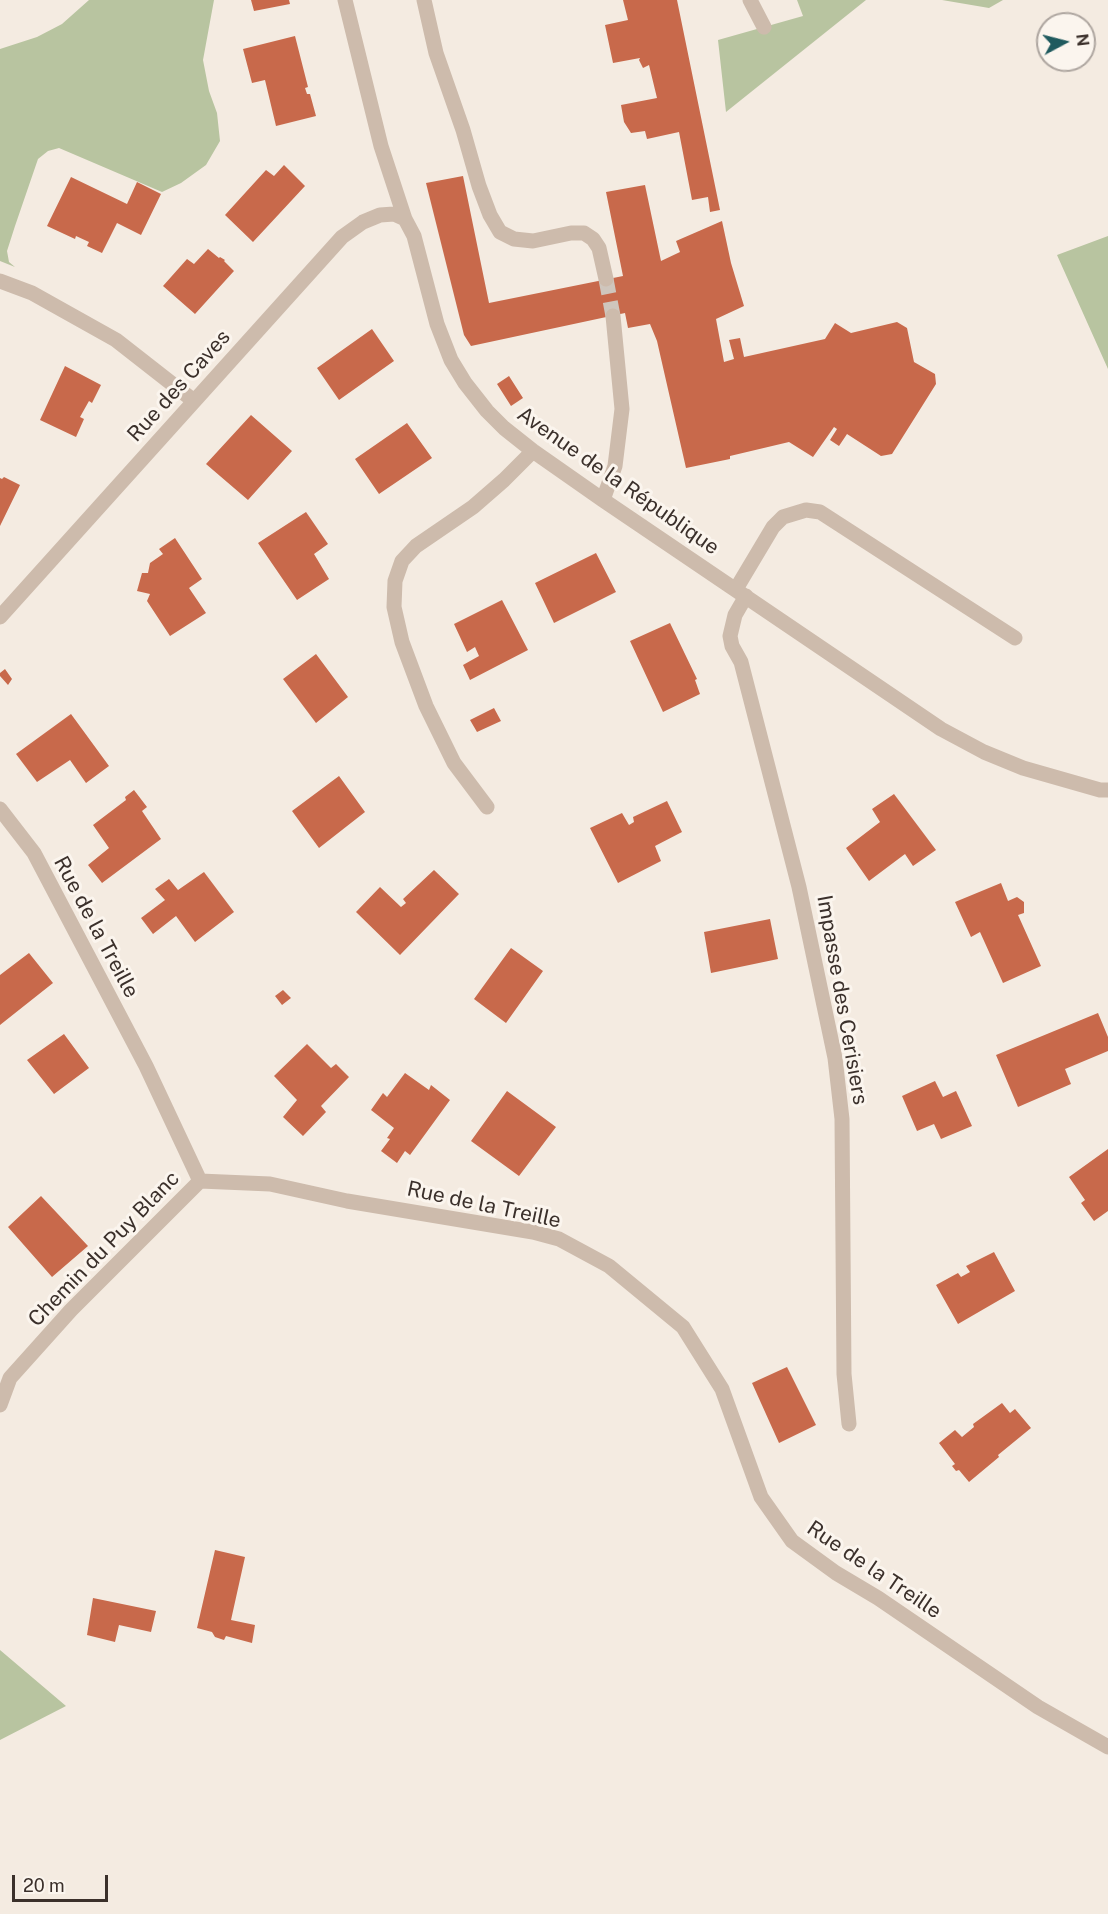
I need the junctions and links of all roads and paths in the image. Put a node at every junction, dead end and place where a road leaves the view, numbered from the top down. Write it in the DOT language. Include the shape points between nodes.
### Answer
graph roads {
  1 [pos="345,0"];
  2 [pos="424,0"];
  3 [pos="750,0"];
  4 [pos="764,27"];
  5 [pos="405,219"];
  6 [pos="606,279"];
  7 [pos="0,281"];
  8 [pos="613,316"];
  9 [pos="194,400"];
  10 [pos="533,451"];
  11 [pos="603,500"];
  12 [pos="741,593"];
  13 [pos="0,617"];
  14 [pos="1015,638"];
  15 [pos="1108,790"];
  16 [pos="487,807"];
  17 [pos="0,808"];
  18 [pos="200,1181"];
  19 [pos="0,1405"];
  20 [pos="849,1424"];
  21 [pos="1108,1747"];
  1 -- 5 [label="street, Avenue de la République" via="381,146"];
  2 -- 6 [label="street" via="436,53 478,186 500,232 514,239 533,241 584,233 599,248"];
  3 -- 4 [label="street"];
  5 -- 9 [label="street, Rue des Caves" via="394,214 380,215 342,237"];
  5 -- 10 [label="street, Avenue de la République" via="414,236 437,324 451,360 487,411"];
  7 -- 9 [label="street" via="32,293 116,340"];
  8 -- 11 [label="street" via="622,409 615,466"];
  9 -- 13 [label="street, Rue des Caves"];
  10 -- 11 [label="street, Avenue de la République"];
  10 -- 16 [label="street" via="473,507 416,546 402,561 395,581 394,607 402,642 426,706 454,763"];
  11 -- 12 [label="street, Avenue de la République"];
  12 -- 14 [label="street, Impasse des Cerisiers" via="773,526 783,517 806,510 820,512"];
  12 -- 15 [label="street, Avenue de la République" via="941,729 1023,768"];
  12 -- 20 [label="street, Impasse des Cerisiers" via="730,636 732,646 741,662 800,887 835,1058 842,1119 844,1374"];
  17 -- 18 [label="street, Rue de la Treille" via="34,853 146,1066"];
  18 -- 19 [label="street, Chemin du Puy Blanc" via="71,1310 10,1378"];
  18 -- 21 [label="street, Rue de la Treille" via="270,1184 533,1232 558,1239 609,1266 683,1327 722,1389 761,1497 792,1541 1028,1701"];
}
